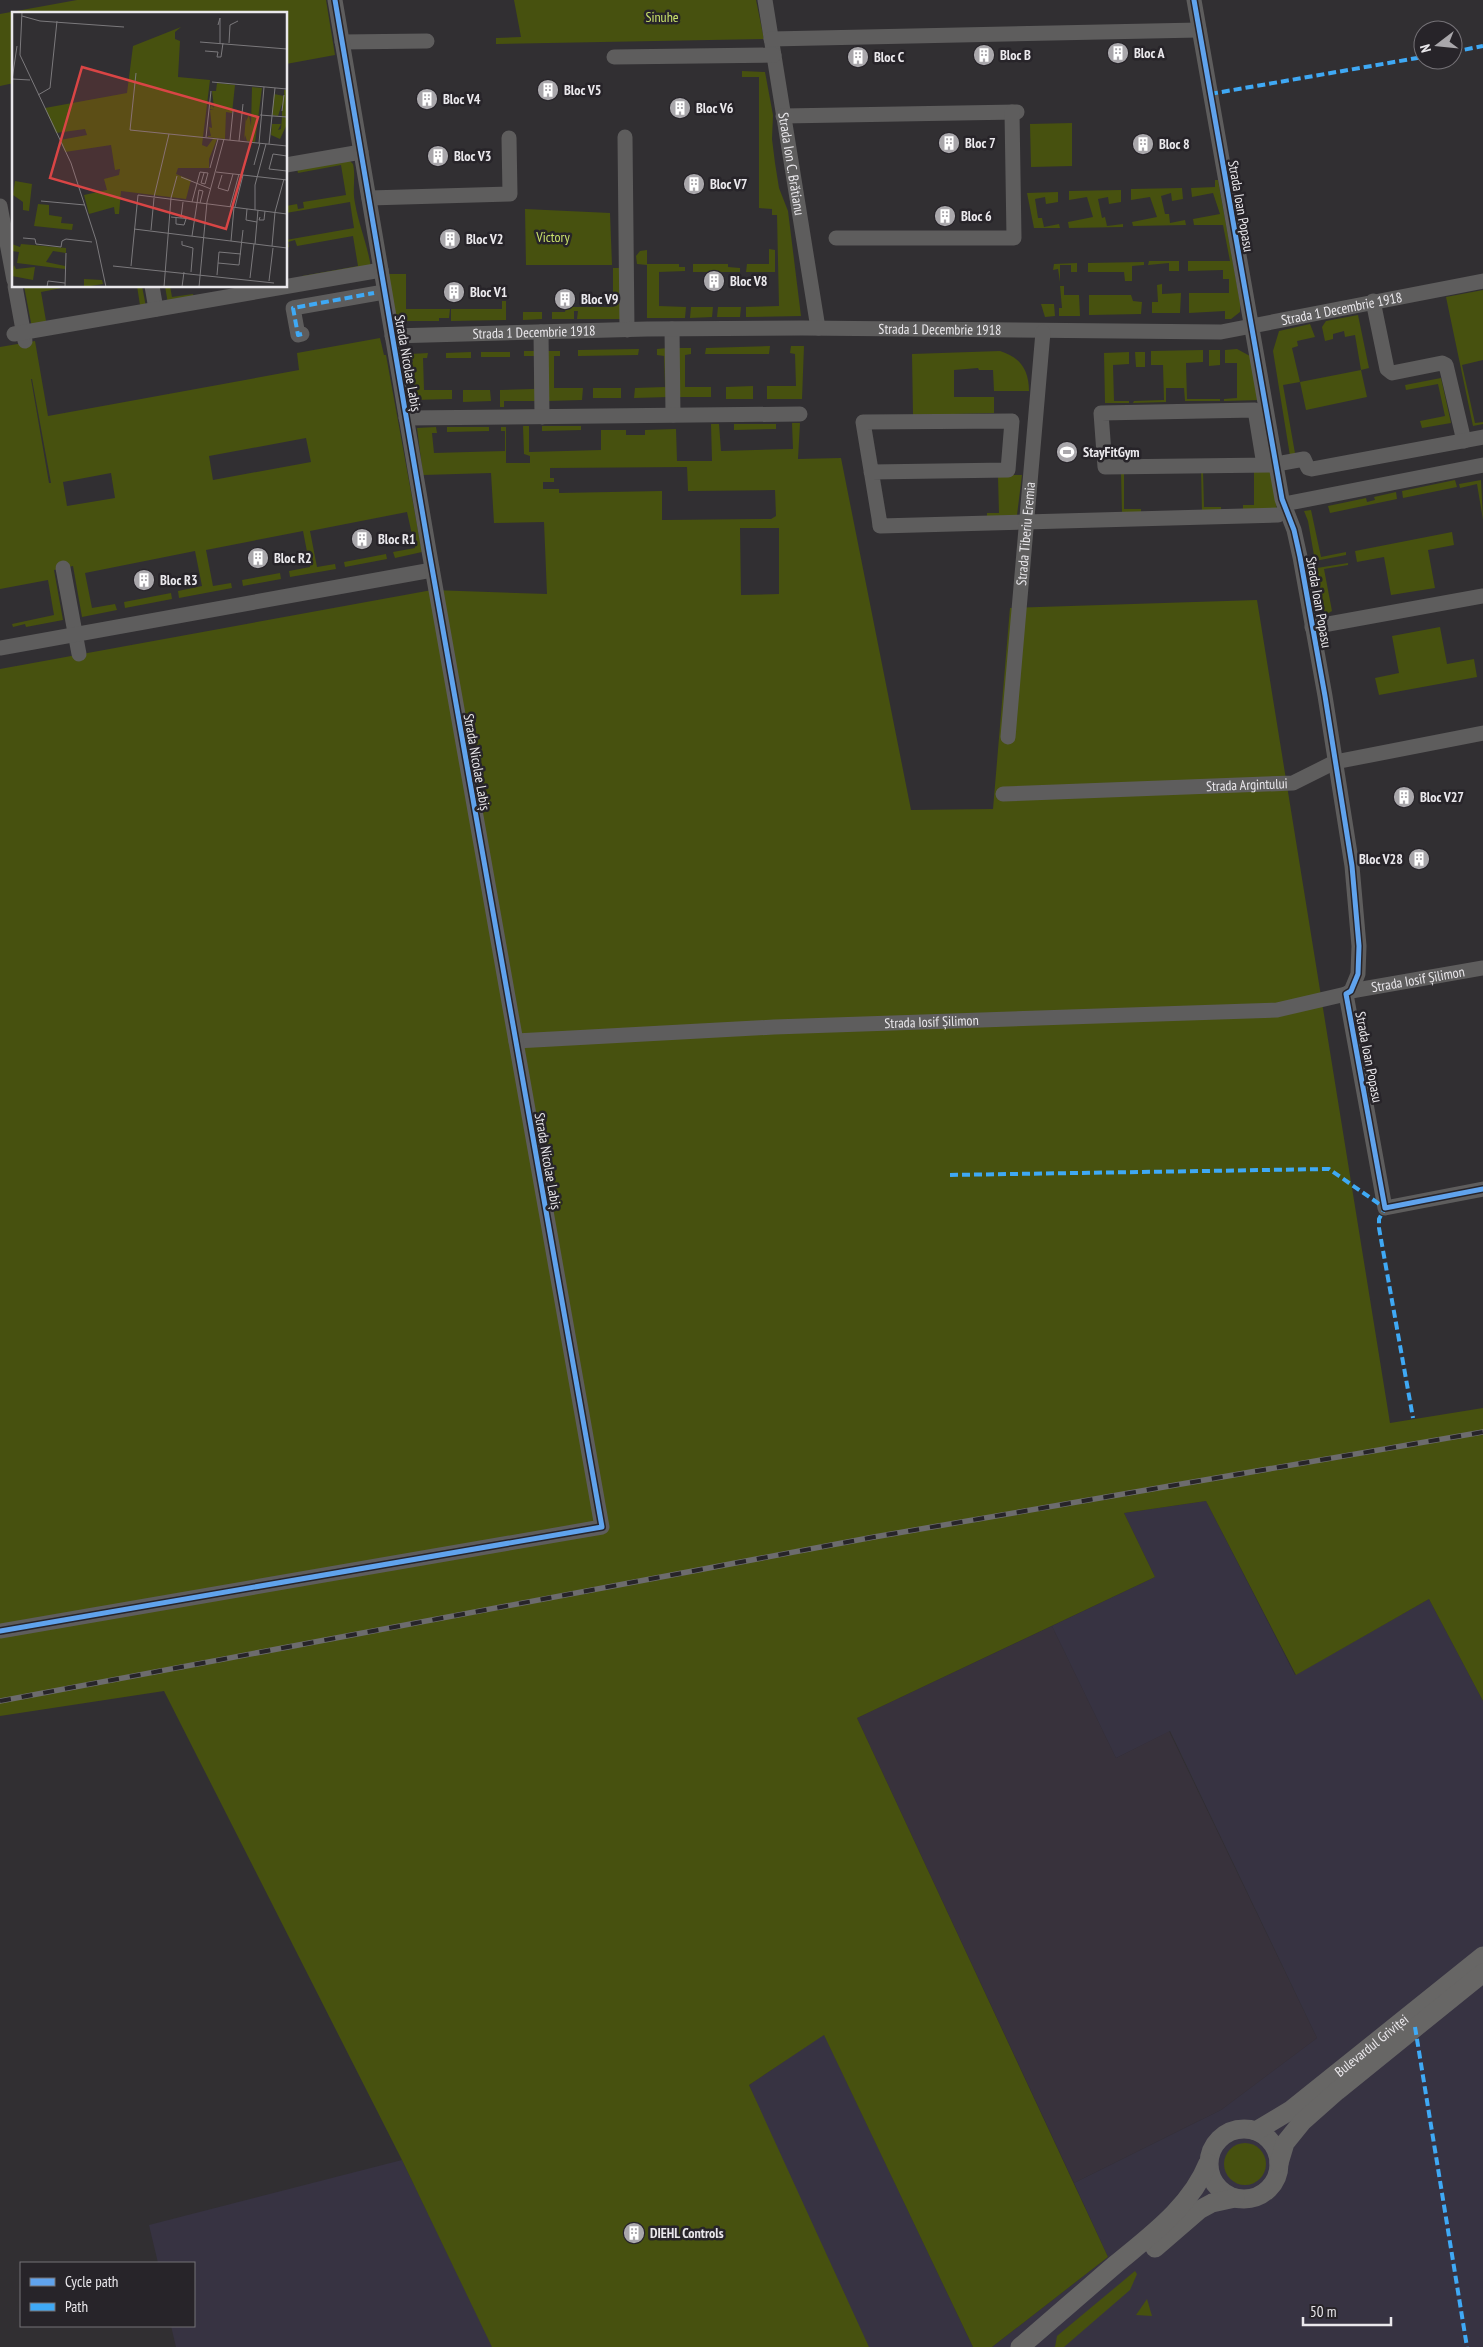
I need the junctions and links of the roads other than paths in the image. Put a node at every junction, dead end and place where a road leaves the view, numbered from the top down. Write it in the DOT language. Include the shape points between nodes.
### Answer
graph roads {
  1 [pos="335,0"];
  2 [pos="765,0"];
  3 [pos="1194,0"];
  4 [pos="1199,30"];
  5 [pos="771,39"];
  6 [pos="427,41"];
  7 [pos="342,42"];
  8 [pos="774,55"];
  9 [pos="614,57"];
  10 [pos="783,116"];
  11 [pos="625,137"];
  12 [pos="509,138"];
  13 [pos="361,152"];
  14 [pos="288,165"];
  15 [pos="369,198"];
  16 [pos="4,212"];
  17 [pos="836,238"];
  18 [pos="12,266"];
  19 [pos="381,270"];
  20 [pos="1483,281"];
  21 [pos="288,286"];
  22 [pos="15,288"];
  23 [pos="152,288"];
  24 [pos="277,288"];
  25 [pos="384,292"];
  26 [pos="1373,301"];
  27 [pos="156,309"];
  28 [pos="1250,327"];
  29 [pos="818,328"];
  30 [pos="672,329"];
  31 [pos="627,330"];
  32 [pos="541,332"];
  33 [pos="1043,332"];
  34 [pos="302,334"];
  35 [pos="392,336"];
  36 [pos="800,414"];
  37 [pos="673,415"];
  38 [pos="542,417"];
  39 [pos="406,418"];
  40 [pos="1483,437"];
  41 [pos="1464,440"];
  42 [pos="1010,445"];
  43 [pos="1033,445"];
  44 [pos="1270,464"];
  45 [pos="1483,465"];
  46 [pos="871,472"];
  47 [pos="1281,509"];
  48 [pos="1026,522"];
  49 [pos="63,568"];
  50 [pos="432,570"];
  51 [pos="1483,596"];
  52 [pos="1312,627"];
  53 [pos="76,634"];
  54 [pos="0,648"];
  55 [pos="79,654"];
  56 [pos="1483,733"];
  57 [pos="1008,737"];
  58 [pos="1335,762"];
  59 [pos="1003,794"];
  60 [pos="1483,968"];
  61 [pos="1348,992"];
  62 [pos="516,1041"];
  63 [pos="1483,1189"];
  64 [pos="0,1631"];
  65 [pos="1483,1956"];
  66 [pos="1483,1973"];
  67 [pos="1256,2131"];
  68 [pos="1208,2163"];
  69 [pos="1279,2163"];
  70 [pos="1235,2198"];
  71 [pos="1020,2347"];
  72 [pos="1039,2347"];
  1 -- 7 [label="street, Strada Nicolae Labiș"];
  2 -- 5 [label="street, Strada Ion C. Brătianu"];
  3 -- 4 [label="street, Strada Ioan Popasu"];
  4 -- 5 [label="street"];
  4 -- 28 [label="street, Strada Ioan Popasu"];
  5 -- 8 [label="street, Strada Ion C. Brătianu"];
  6 -- 7 [label="street"];
  7 -- 13 [label="street, Strada Nicolae Labiș"];
  8 -- 9 [label="street"];
  8 -- 10 [label="street, Strada Ion C. Brătianu"];
  10 -- 17 [label="street" via="1014,112 1014,238"];
  10 -- 29 [label="street, Strada Ion C. Brătianu"];
  11 -- 31 [label="street"];
  12 -- 15 [label="street" via="510,194"];
  13 -- 14 [label="street"];
  13 -- 15 [label="street, Strada Nicolae Labiș"];
  15 -- 19 [label="street, Strada Nicolae Labiș"];
  16 -- 18 [label="street"];
  19 -- 21 [label="street"];
  19 -- 25 [label="street, Strada Nicolae Labiș"];
  20 -- 26 [label="street, Strada 1 Decembrie 1918"];
  22 -- 27 [label="street" via="21,336"];
  23 -- 27 [label="street"];
  24 -- 27 [label="street"];
  25 -- 34 [label="street" via="293,308 298,335"];
  25 -- 35 [label="street, Strada Nicolae Labiș"];
  26 -- 28 [label="street, Strada 1 Decembrie 1918"];
  26 -- 41 [label="street" via="1390,372 1446,365"];
  28 -- 33 [label="street, Strada 1 Decembrie 1918" via="1221,332"];
  28 -- 44 [label="street, Strada Ioan Popasu"];
  29 -- 30 [label="street, Strada 1 Decembrie 1918"];
  29 -- 33 [label="street, Strada 1 Decembrie 1918"];
  30 -- 31 [label="street, Strada 1 Decembrie 1918"];
  30 -- 37 [label="street"];
  31 -- 32 [label="street, Strada 1 Decembrie 1918"];
  32 -- 35 [label="street, Strada 1 Decembrie 1918"];
  32 -- 38 [label="street"];
  33 -- 43 [label="street, Strada Tiberiu Eremia"];
  35 -- 39 [label="street, Strada Nicolae Labiș"];
  36 -- 37 [label="street"];
  37 -- 38 [label="street"];
  38 -- 39 [label="street"];
  39 -- 50 [label="street, Strada Nicolae Labiș"];
  40 -- 41 [label="street"];
  41 -- 44 [label="street" via="1312,469 1304,459"];
  42 -- 43 [label="street"];
  42 -- 46 [label="street" via="1008,470"];
  42 -- 46 [label="street" via="1012,421 863,422"];
  43 -- 48 [label="street, Strada Tiberiu Eremia"];
  44 -- 44 [label="street" via="1105,467 1101,413 1255,410"];
  44 -- 47 [label="street, Strada Ioan Popasu"];
  45 -- 47 [label="street"];
  46 -- 48 [label="street" via="880,526"];
  47 -- 48 [label="street"];
  47 -- 52 [label="street, Strada Ioan Popasu" via="1294,530"];
  48 -- 57 [label="street, Strada Tiberiu Eremia"];
  49 -- 53 [label="street"];
  50 -- 53 [label="street"];
  50 -- 62 [label="street, Strada Nicolae Labiș"];
  51 -- 52 [label="street"];
  52 -- 58 [label="street, Strada Ioan Popasu"];
  53 -- 54 [label="street"];
  53 -- 55 [label="street"];
  56 -- 58 [label="street, Strada Argintului"];
  58 -- 59 [label="street, Strada Argintului" via="1293,783"];
  58 -- 61 [label="street, Strada Ioan Popasu" via="1352,866 1359,946 1358,974"];
  60 -- 61 [label="street, Strada Iosif Șilimon"];
  61 -- 62 [label="street, Strada Iosif Șilimon" via="1277,1010 774,1027"];
  61 -- 63 [label="street, Strada Ioan Popasu" via="1385,1208"];
  62 -- 64 [label="street, Strada Nicolae Labiș" via="602,1527"];
  65 -- 67 [label="main road, Bulevardul Griviței" via="1291,2110"];
  66 -- 69 [label="main road, Bulevardul Griviței" via="1302,2122 1285,2143"];
  67 -- 68 [label="main road" via="1245,2129 1226,2134 1217,2141"];
  67 -- 69 [label="main road" via="1272,2143"];
  68 -- 70 [label="main road" via="1218,2189"];
  68 -- 71 [label="main road" via="1189,2197 1163,2223"];
  69 -- 70 [label="main road" via="1273,2184 1266,2192 1246,2200"];
  70 -- 72 [label="main road" via="1212,2203 1199,2210"];
}
